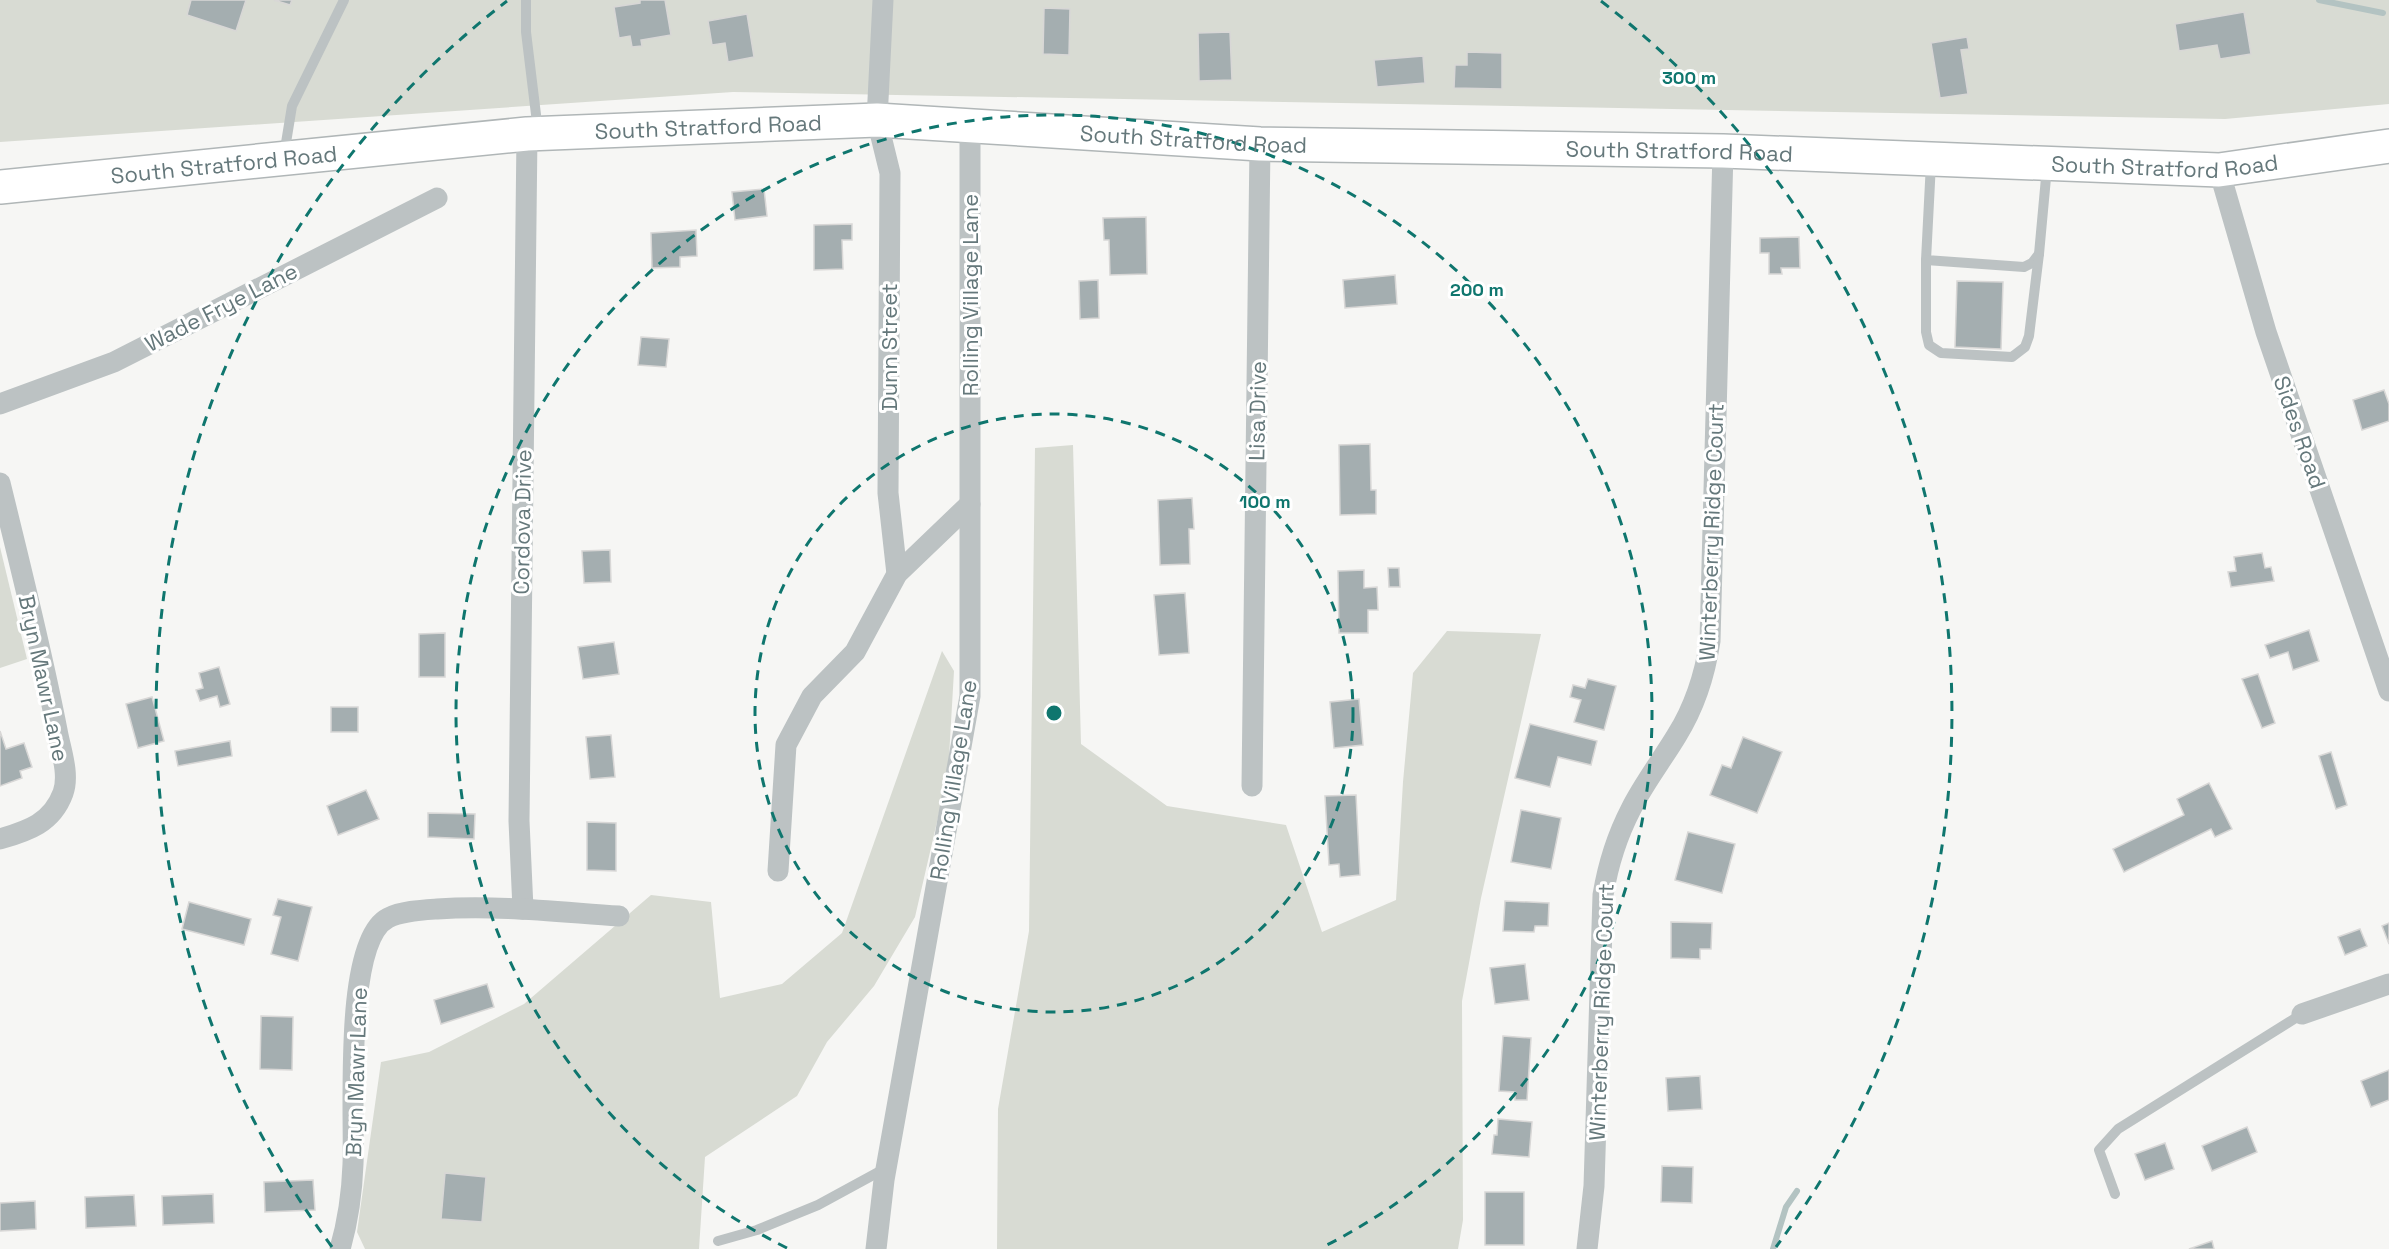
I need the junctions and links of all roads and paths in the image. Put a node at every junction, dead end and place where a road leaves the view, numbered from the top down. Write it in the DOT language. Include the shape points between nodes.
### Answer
graph roads {
  1 [pos="344,0"];
  2 [pos="526,0"];
  3 [pos="883,0"];
  4 [pos="877,120"];
  5 [pos="970,125"];
  6 [pos="533,134"];
  7 [pos="1260,144"];
  8 [pos="2389,146"];
  9 [pos="1723,151"];
  10 [pos="284,159"];
  11 [pos="1931,160"];
  12 [pos="2048,164"];
  13 [pos="2219,170"];
  14 [pos="0,187"];
  15 [pos="437,198"];
  16 [pos="2039,255"];
  17 [pos="1926,260"];
  18 [pos="0,404"];
  19 [pos="0,483"];
  20 [pos="970,504"];
  21 [pos="897,574"];
  22 [pos="2389,691"];
  23 [pos="1252,786"];
  24 [pos="0,839"];
  25 [pos="778,871"];
  26 [pos="523,909"];
  27 [pos="619,916"];
  28 [pos="2389,984"];
  29 [pos="2302,1014"];
  30 [pos="886,1168"];
  31 [pos="2115,1194"];
  32 [pos="718,1241"];
  33 [pos="340,1249"];
  34 [pos="876,1249"];
  35 [pos="1587,1249"];
  1 -- 10 [label="lane" via="292,106"];
  2 -- 6 [label="lane"];
  3 -- 4 [label="street, Dunn Street"];
  4 -- 5 [label="main road, South Stratford Road"];
  4 -- 6 [label="main road, South Stratford Road"];
  4 -- 21 [label="street, Dunn Street" via="890,173 888,493"];
  5 -- 7 [label="main road, South Stratford Road"];
  5 -- 20 [label="street, Rolling Village Lane"];
  6 -- 10 [label="main road, South Stratford Road"];
  6 -- 26 [label="street, Cordova Drive" via="519,821"];
  7 -- 9 [label="main road, South Stratford Road"];
  7 -- 23 [label="street, Lisa Drive"];
  8 -- 13 [label="main road, South Stratford Road"];
  9 -- 11 [label="main road, South Stratford Road"];
  9 -- 35 [label="street, Winterberry Ridge Court" via="1710,641 1706,666 1690,710 1630,810 1608,868 1603,895 1594,1186"];
  10 -- 14 [label="main road, South Stratford Road"];
  11 -- 12 [label="main road, South Stratford Road"];
  11 -- 17 [label="lane"];
  12 -- 13 [label="main road, South Stratford Road"];
  12 -- 16 [label="lane"];
  13 -- 22 [label="street, Sides Road" via="2266,332"];
  15 -- 18 [label="street, Wade Frye Lane" via="114,362"];
  16 -- 17 [label="lane" via="2024,267"];
  16 -- 17 [label="lane" via="2029,336 2025,347 2012,357 1941,353 1929,345"];
  19 -- 24 [label="street, Bryn Mawr Lane" via="46,676 65,783 55,810 43,823"];
  20 -- 21 [label="street"];
  20 -- 30 [label="street, Rolling Village Lane" via="970,696"];
  21 -- 25 [label="street" via="855,652 812,696 786,745"];
  26 -- 27 [label="street, Bryn Mawr Lane"];
  26 -- 33 [label="street, Bryn Mawr Lane" via="462,908 396,915 380,923 371,936 359,982 353,1165 348,1221"];
  28 -- 29 [label="street"];
  29 -- 31 [label="lane" via="2118,1129 2099,1150"];
  30 -- 32 [label="lane" via="818,1205"];
  30 -- 34 [label="street, Rolling Village Lane"];
}
